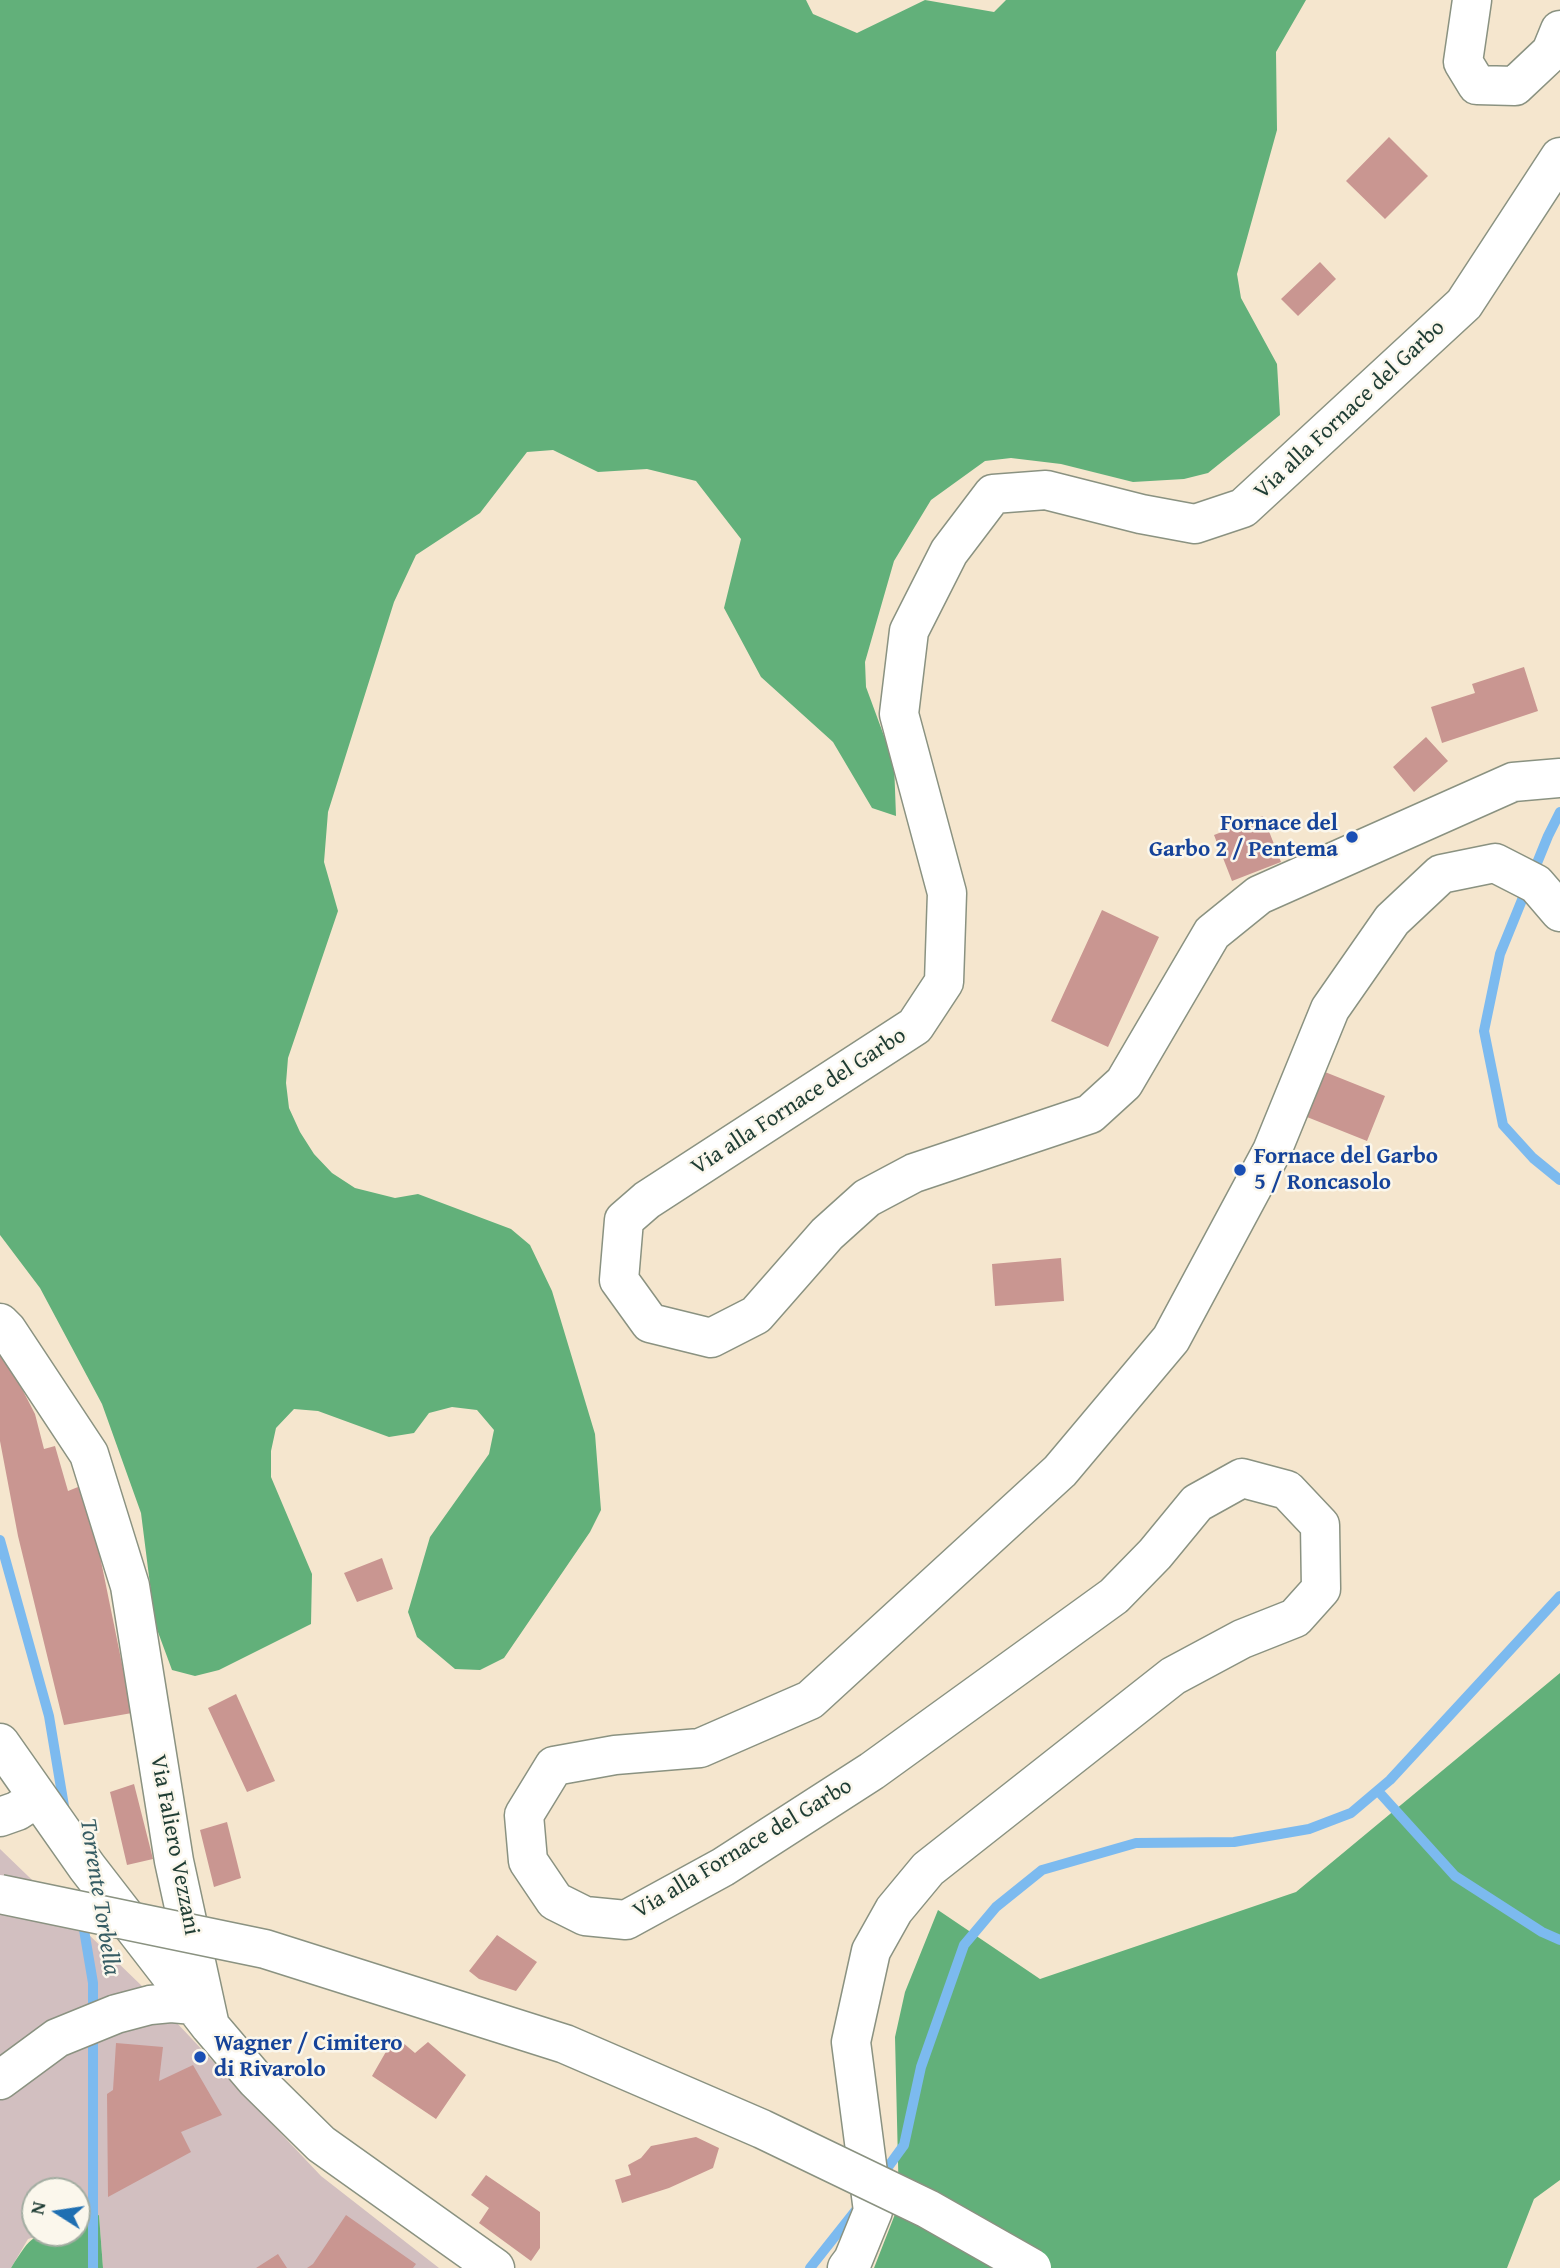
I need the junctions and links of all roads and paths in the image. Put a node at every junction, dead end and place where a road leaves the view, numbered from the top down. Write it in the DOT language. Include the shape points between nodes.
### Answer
graph roads {
  1 [pos="1472,0"];
  2 [pos="1560,30"];
  3 [pos="1560,157"];
  4 [pos="1560,778"];
  5 [pos="1560,912"];
  6 [pos="0,1323"];
  7 [pos="0,1743"];
  8 [pos="45,1808"];
  9 [pos="0,1817"];
  10 [pos="0,1894"];
  11 [pos="202,2015"];
  12 [pos="0,2080"];
  13 [pos="457,2257"];
  14 [pos="495,2268"];
  15 [pos="847,2268"];
  16 [pos="1032,2268"];
  1 -- 2 [label="main road" via="1463,62 1477,85 1515,86 1551,52"];
  3 -- 4 [label="main road, Via alla Fornace del Garbo" via="1464,304 1243,508 1195,524 1046,490 993,494 949,552 909,631 899,714 947,893 944,982 915,1027 647,1200 624,1220 619,1280 650,1323 711,1338 756,1315 827,1234 867,1198 914,1173 1090,1114 1124,1083 1212,933 1259,895 1513,782"];
  5 -- 15 [label="main road, Via alla Fornace del Garbo" via="1536,884 1495,863 1441,874 1392,920 1329,1009 1272,1151 1171,1339 1060,1471 810,1700 700,1748 554,1766 524,1815 528,1861 555,1901 585,1916 626,1920 723,1867 872,1771 1114,1596 1197,1503 1241,1478 1287,1490 1320,1525 1321,1589 1295,1618 1242,1639 1172,1676 928,1869 894,1910 871,1951 851,2042 873,2210"];
  6 -- 11 [label="main road, Via Faliero Vezzani" via="89,1454 130,1586"];
  7 -- 8 [label="main road"];
  8 -- 9 [label="main road"];
  8 -- 11 [label="main road"];
  10 -- 16 [label="main road, bridge" via="265,1948 565,2044 762,2129 928,2209"];
  11 -- 12 [label="main road" via="171,2003 116,2014 57,2038"];
  11 -- 13 [label="main road, Via Faliero Vezzani" via="256,2080 321,2144"];
  13 -- 14 [label="main road, Via Faliero Vezzani"];
}
